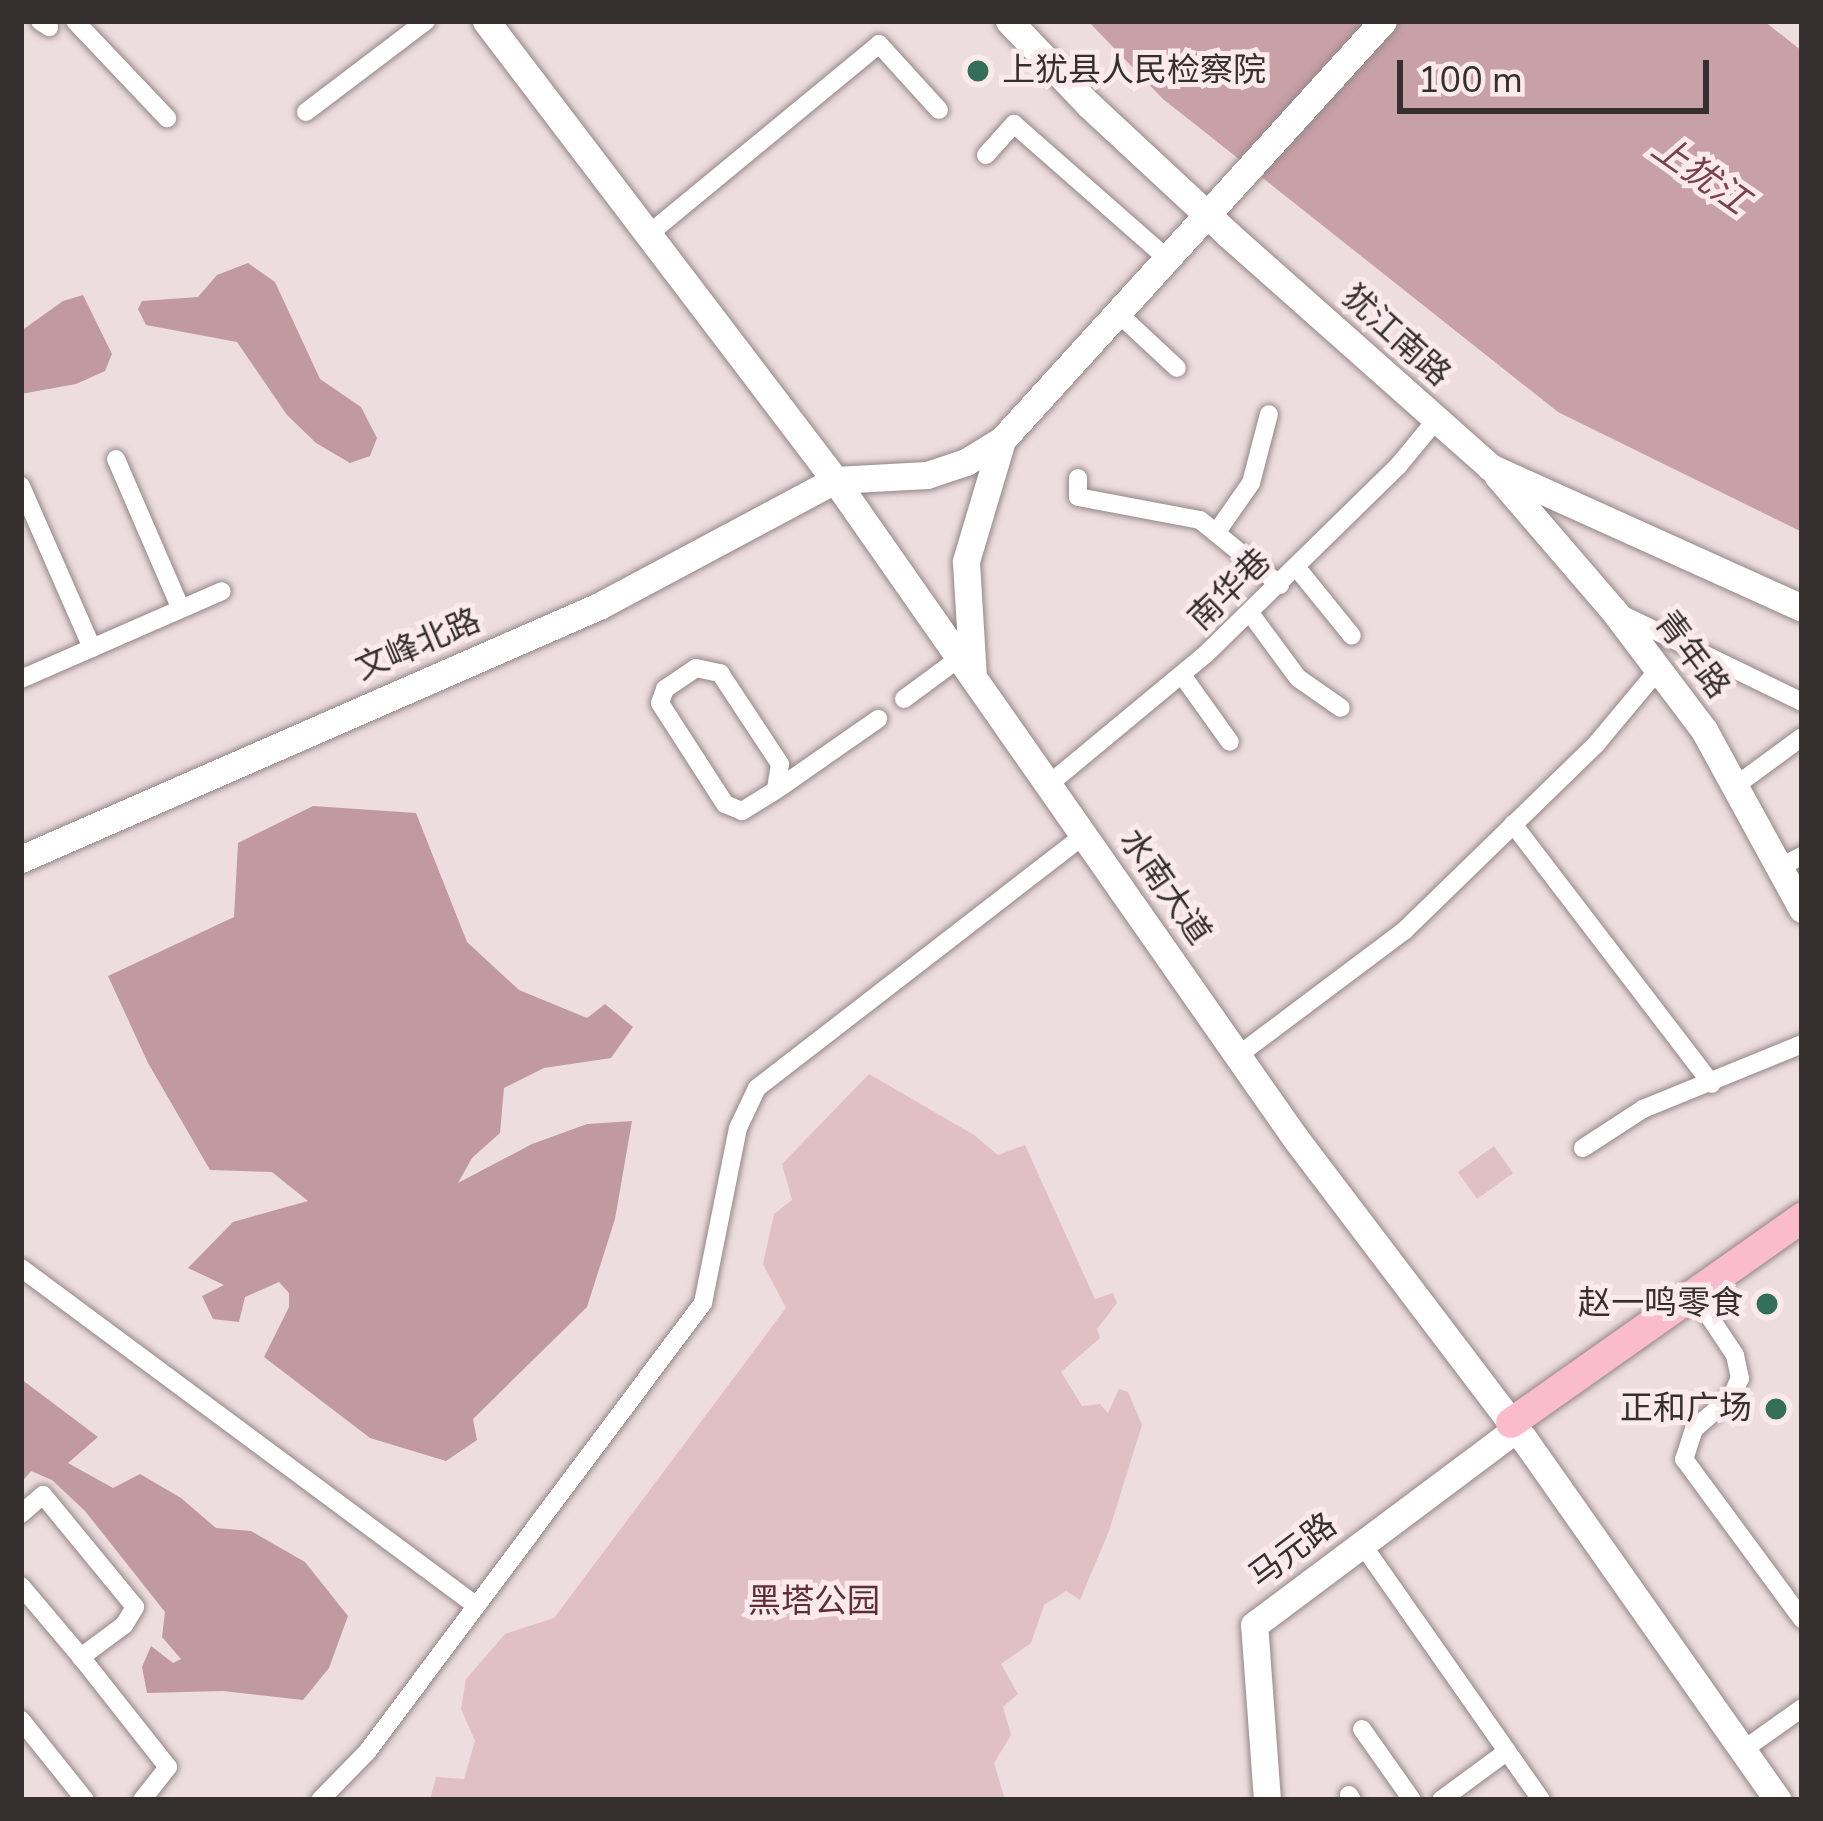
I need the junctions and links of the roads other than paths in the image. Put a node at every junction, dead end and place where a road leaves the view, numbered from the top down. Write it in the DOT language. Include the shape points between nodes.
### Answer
graph roads {
  1 [pos="75,21"];
  2 [pos="426,21"];
  3 [pos="486,21"];
  4 [pos="1010,21"];
  5 [pos="1383,21"];
  6 [pos="939,110"];
  7 [pos="306,112"];
  8 [pos="167,118"];
  9 [pos="986,155"];
  10 [pos="1210,216"];
  11 [pos="650,233"];
  12 [pos="1169,260"];
  13 [pos="1119,314"];
  14 [pos="1178,368"];
  15 [pos="1269,414"];
  16 [pos="1436,420"];
  17 [pos="1002,440"];
  18 [pos="116,459"];
  19 [pos="1490,467"];
  20 [pos="1078,478"];
  21 [pos="835,480"];
  22 [pos="21,486"];
  23 [pos="1216,533"];
  24 [pos="1297,568"];
  25 [pos="1280,585"];
  26 [pos="222,591"];
  27 [pos="1802,608"];
  28 [pos="181,609"];
  29 [pos="1614,611"];
  30 [pos="1250,613"];
  31 [pos="1352,636"];
  32 [pos="92,648"];
  33 [pos="966,670"];
  34 [pos="1658,670"];
  35 [pos="1182,675"];
  36 [pos="21,679"];
  37 [pos="904,699"];
  38 [pos="1802,702"];
  39 [pos="1341,708"];
  40 [pos="878,718"];
  41 [pos="1802,737"];
  42 [pos="1230,742"];
  43 [pos="1738,784"];
  44 [pos="1048,785"];
  45 [pos="776,790"];
  46 [pos="1514,824"];
  47 [pos="1084,835"];
  48 [pos="21,860"];
  49 [pos="1791,861"];
  50 [pos="1802,909"];
  51 [pos="1802,1045"];
  52 [pos="1240,1054"];
  53 [pos="1712,1084"];
  54 [pos="1583,1148"];
  55 [pos="1802,1218"];
  56 [pos="1802,1238"];
  57 [pos="21,1268"];
  58 [pos="1705,1310"];
  59 [pos="1517,1430"];
  60 [pos="21,1514"];
  61 [pos="1362,1544"];
  62 [pos="21,1586"];
  63 [pos="474,1604"];
  64 [pos="1802,1619"];
  65 [pos="81,1657"];
  66 [pos="1802,1708"];
  67 [pos="21,1720"];
  68 [pos="1362,1729"];
  69 [pos="1743,1750"];
  70 [pos="1506,1752"];
  71 [pos="85,1800"];
  72 [pos="142,1800"];
  73 [pos="320,1800"];
  74 [pos="1267,1800"];
  75 [pos="1412,1800"];
  76 [pos="1441,1800"];
  77 [pos="1540,1800"];
  78 [pos="1778,1800"];
  1 -- 8 [label="street"];
  2 -- 7 [label="street"];
  3 -- 11 [label="street, 水南大道"];
  4 -- 10 [label="street, 犹江南路"];
  5 -- 10 [label="street"];
  6 -- 11 [label="street" via="879,44"];
  9 -- 12 [label="street" via="1014,124"];
  10 -- 12 [label="street"];
  10 -- 16 [label="street, 犹江南路"];
  11 -- 21 [label="street, 水南大道"];
  12 -- 13 [label="street"];
  13 -- 14 [label="street"];
  13 -- 17 [label="street"];
  15 -- 23 [label="street" via="1252,484"];
  16 -- 19 [label="street, 犹江南路"];
  16 -- 24 [label="street, 南华巷"];
  17 -- 21 [label="street" via="927,475"];
  17 -- 33 [label="street" via="966,561"];
  18 -- 28 [label="street"];
  19 -- 27 [label="street, 犹江南路"];
  19 -- 29 [label="street, 青年路"];
  20 -- 23 [label="street" via="1078,497 1200,520"];
  21 -- 33 [label="street, 水南大道"];
  21 -- 48 [label="street, 文峰北路" via="599,606"];
  22 -- 32 [label="street"];
  23 -- 25 [label="street"];
  24 -- 25 [label="street, 南华巷"];
  24 -- 31 [label="street"];
  25 -- 30 [label="street, 南华巷"];
  26 -- 28 [label="street"];
  28 -- 32 [label="street"];
  29 -- 34 [label="street, 青年路"];
  29 -- 38 [label="street"];
  30 -- 35 [label="street, 南华巷"];
  30 -- 39 [label="street" via="1298,678"];
  32 -- 36 [label="street"];
  33 -- 37 [label="street"];
  33 -- 44 [label="street, 水南大道"];
  34 -- 43 [label="street, 青年路"];
  34 -- 46 [label="street"];
  35 -- 42 [label="street"];
  35 -- 44 [label="street, 南华巷"];
  40 -- 45 [label="street"];
  41 -- 43 [label="street"];
  43 -- 49 [label="street, 青年路"];
  44 -- 47 [label="street, 水南大道"];
  45 -- 45 [label="street" via="742,811 725,804 663,711 665,689 696,668 720,673 780,764"];
  46 -- 52 [label="street" via="1404,931"];
  46 -- 53 [label="street"];
  47 -- 52 [label="street, 水南大道"];
  47 -- 63 [label="street" via="757,1088 737,1128 703,1303"];
  49 -- 50 [label="street, 青年路"];
  51 -- 53 [label="street"];
  52 -- 59 [label="street, 水南大道"];
  53 -- 54 [label="street" via="1643,1109"];
  55 -- 59 [label="main road"];
  56 -- 58 [label="main road"];
  57 -- 63 [label="street"];
  58 -- 59 [label="main road"];
  58 -- 64 [label="street" via="1736,1355 1740,1378 1732,1397 1694,1429 1684,1459"];
  59 -- 61 [label="street, 马元路"];
  59 -- 69 [label="street, 水南大道"];
  60 -- 65 [label="street" via="43,1495 135,1607"];
  61 -- 70 [label="street"];
  61 -- 74 [label="street, 马元路" via="1254,1624"];
  62 -- 65 [label="street"];
  63 -- 73 [label="street" via="367,1752"];
  65 -- 72 [label="street" via="168,1767"];
  66 -- 69 [label="street"];
  67 -- 71 [label="street"];
  68 -- 75 [label="street"];
  69 -- 78 [label="street, 水南大道"];
  70 -- 76 [label="street"];
  70 -- 77 [label="street"];
}
